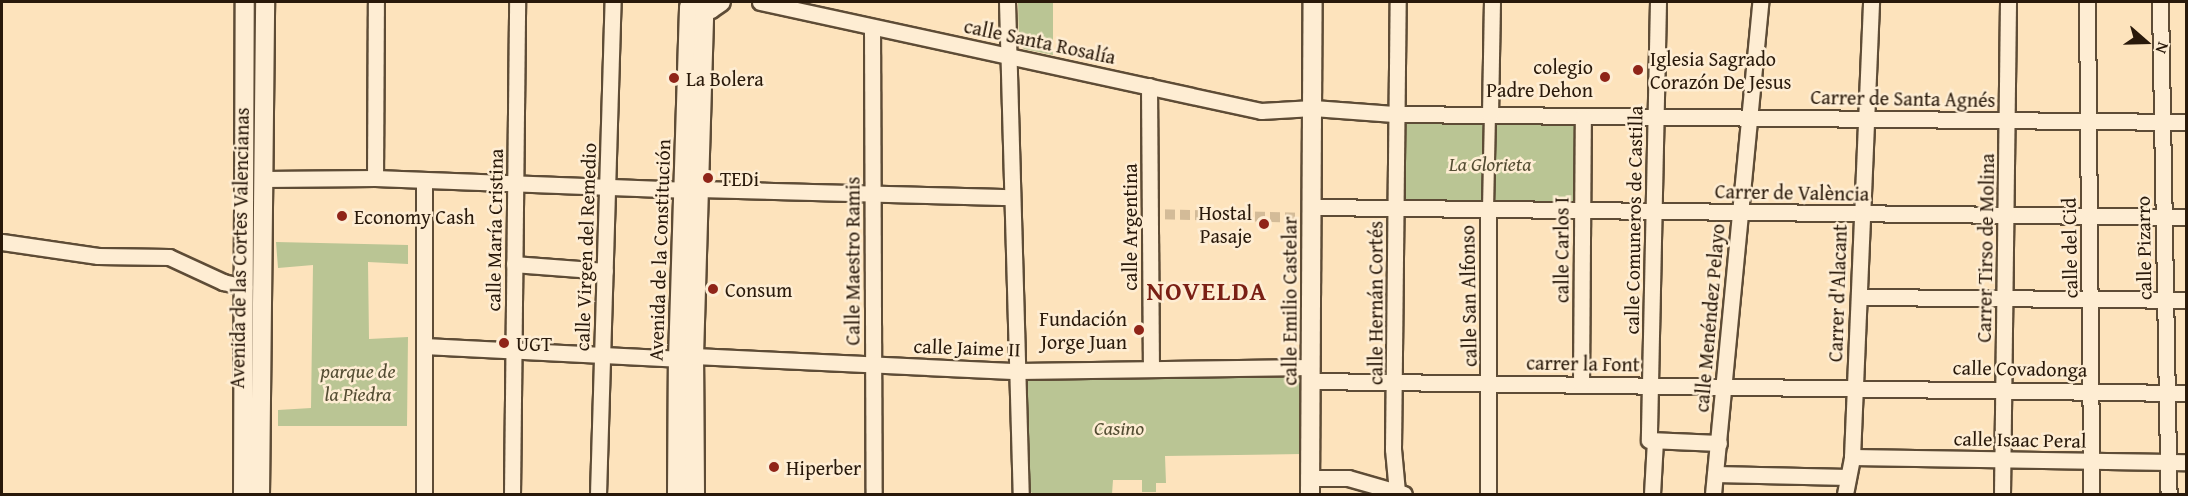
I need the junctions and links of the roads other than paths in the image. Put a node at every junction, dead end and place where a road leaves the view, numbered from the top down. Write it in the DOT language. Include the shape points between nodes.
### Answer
graph roads {
  1 [pos="245,2"];
  2 [pos="265,2"];
  3 [pos="376,2"];
  4 [pos="517,2"];
  5 [pos="614,2"];
  6 [pos="721,2"];
  7 [pos="760,2"];
  8 [pos="1007,2"];
  9 [pos="1313,2"];
  10 [pos="1398,2"];
  11 [pos="1492,2"];
  12 [pos="1658,2"];
  13 [pos="1760,2"];
  14 [pos="1871,2"];
  15 [pos="2008,2"];
  16 [pos="2087,2"];
  17 [pos="2160,2"];
  18 [pos="692,6"];
  19 [pos="872,27"];
  20 [pos="1009,55"];
  21 [pos="1149,86"];
  22 [pos="1313,108"];
  23 [pos="1397,114"];
  24 [pos="1490,115"];
  25 [pos="1583,116"];
  26 [pos="1749,116"];
  27 [pos="1656,117"];
  28 [pos="1866,119"];
  29 [pos="2007,121"];
  30 [pos="2088,122"];
  31 [pos="2162,122"];
  32 [pos="2187,123"];
  33 [pos="375,178"];
  34 [pos="263,179"];
  35 [pos="424,181"];
  36 [pos="516,186"];
  37 [pos="608,186"];
  38 [pos="690,189"];
  39 [pos="873,193"];
  40 [pos="1012,197"];
  41 [pos="1311,207"];
  42 [pos="1396,208"];
  43 [pos="1488,209"];
  44 [pos="1583,210"];
  45 [pos="1653,211"];
  46 [pos="1740,212"];
  47 [pos="1861,214"];
  48 [pos="2006,215"];
  49 [pos="2090,216"];
  50 [pos="2164,216"];
  51 [pos="2187,217"];
  52 [pos="2,242"];
  53 [pos="514,264"];
  54 [pos="605,271"];
  55 [pos="244,287"];
  56 [pos="1859,297"];
  57 [pos="2005,298"];
  58 [pos="2091,298"];
  59 [pos="2165,300"];
  60 [pos="2187,300"];
  61 [pos="424,346"];
  62 [pos="512,351"];
  63 [pos="602,356"];
  64 [pos="686,357"];
  65 [pos="874,364"];
  66 [pos="1151,369"];
  67 [pos="1018,371"];
  68 [pos="1311,374"];
  69 [pos="1396,382"];
  70 [pos="1489,383"];
  71 [pos="1581,384"];
  72 [pos="1651,385"];
  73 [pos="1724,386"];
  74 [pos="1854,387"];
  75 [pos="2004,389"];
  76 [pos="2091,390"];
  77 [pos="2168,393"];
  78 [pos="2187,393"];
  79 [pos="1652,440"];
  80 [pos="1719,443"];
  81 [pos="1852,456"];
  82 [pos="2002,459"];
  83 [pos="2091,461"];
  84 [pos="2168,462"];
  85 [pos="2187,462"];
  86 [pos="1715,474"];
  87 [pos="1848,477"];
  88 [pos="1310,486"];
  89 [pos="1401,493"];
  90 [pos="243,495"];
  91 [pos="260,495"];
  92 [pos="424,495"];
  93 [pos="512,495"];
  94 [pos="598,495"];
  95 [pos="679,495"];
  96 [pos="695,495"];
  97 [pos="874,495"];
  98 [pos="1021,495"];
  99 [pos="1488,495"];
  100 [pos="1652,495"];
  101 [pos="1713,495"];
  102 [pos="1845,495"];
  103 [pos="2002,495"];
  104 [pos="2091,495"];
  105 [pos="2169,495"];
  1 -- 55 [label="street, Avenida de las Cortes Valencianas"];
  2 -- 34 [label="street, Avenida de las Cortes Valencianas"];
  3 -- 33 [label="street"];
  4 -- 36 [label="street, calle María Cristina"];
  5 -- 37 [label="street, calle Virgen del Remedio"];
  6 -- 18 [label="street"];
  7 -- 19 [label="street, calle Santa Rosalía"];
  8 -- 20 [label="street"];
  9 -- 22 [label="street, calle Emilio Castelar"];
  10 -- 23 [label="street, calle Hernán Cortés"];
  11 -- 24 [label="street"];
  12 -- 27 [label="street, calle Comuneros de Castilla"];
  13 -- 26 [label="street, calle Menéndez Pelayo"];
  14 -- 28 [label="street, Carrer d'Alacant"];
  15 -- 29 [label="street, Carrer Tirso de Molina"];
  16 -- 30 [label="street, calle del Cid"];
  17 -- 31 [label="street, calle Pizarro"];
  18 -- 38 [label="street, Avenida de la Constitución"];
  19 -- 20 [label="street, calle Santa Rosalía"];
  19 -- 39 [label="street, Calle Maestro Ramis"];
  20 -- 21 [label="street, calle Santa Rosalía"];
  20 -- 40 [label="street"];
  21 -- 22 [label="street, calle Santa Rosalía" via="1262,111"];
  21 -- 66 [label="street, calle Argentina"];
  22 -- 23 [label="street, calle Santa Rosalía"];
  22 -- 41 [label="street, calle Emilio Castelar"];
  23 -- 24 [label="street"];
  23 -- 42 [label="street, calle Hernán Cortés"];
  24 -- 25 [label="street"];
  24 -- 43 [label="street"];
  25 -- 27 [label="street, Carrer de Santa Agnés"];
  25 -- 44 [label="street, calle Carlos I"];
  26 -- 27 [label="street, Carrer de Santa Agnés"];
  26 -- 28 [label="street, Carrer de Santa Agnés"];
  26 -- 46 [label="street, calle Menéndez Pelayo"];
  27 -- 45 [label="street, calle Comuneros de Castilla"];
  28 -- 29 [label="street, Carrer de Santa Agnés"];
  28 -- 47 [label="street, Carrer d'Alacant"];
  29 -- 30 [label="street, Carrer de Santa Agnés"];
  29 -- 48 [label="street, Carrer Tirso de Molina"];
  30 -- 31 [label="street, Carrer de Santa Agnés"];
  30 -- 49 [label="street, calle del Cid"];
  31 -- 32 [label="street, Carrer de Santa Agnés"];
  31 -- 50 [label="street, calle Pizarro"];
  33 -- 34 [label="street"];
  33 -- 35 [label="street"];
  34 -- 91 [label="street, Avenida de las Cortes Valencianas"];
  35 -- 36 [label="street"];
  35 -- 61 [label="street"];
  36 -- 37 [label="street"];
  36 -- 53 [label="street, calle María Cristina"];
  37 -- 38 [label="street"];
  37 -- 54 [label="street, calle Virgen del Remedio"];
  38 -- 39 [label="street"];
  38 -- 64 [label="street, Avenida de la Constitución"];
  39 -- 40 [label="street"];
  39 -- 65 [label="street, Calle Maestro Ramis"];
  40 -- 67 [label="street"];
  41 -- 42 [label="street, Carrer de València"];
  41 -- 68 [label="street, calle Emilio Castelar"];
  42 -- 43 [label="street, Carrer de València"];
  42 -- 69 [label="street, calle Hernán Cortés"];
  43 -- 44 [label="street, Carrer de València"];
  43 -- 70 [label="street, calle San Alfonso"];
  44 -- 45 [label="street, Carrer de València"];
  44 -- 71 [label="street, calle Carlos I"];
  45 -- 46 [label="street, Carrer de València"];
  45 -- 72 [label="street, calle Comuneros de Castilla"];
  46 -- 47 [label="street, Carrer de València"];
  46 -- 73 [label="street, calle Menéndez Pelayo"];
  47 -- 48 [label="street, Carrer de València"];
  47 -- 56 [label="street, Carrer d'Alacant"];
  48 -- 49 [label="street, Carrer de València"];
  48 -- 57 [label="street, Carrer Tirso de Molina"];
  49 -- 50 [label="street, Carrer de València"];
  49 -- 58 [label="street, calle del Cid"];
  50 -- 51 [label="street, Carrer de València"];
  50 -- 59 [label="street, calle Pizarro"];
  52 -- 55 [label="street" via="98,256 169,257 223,282"];
  53 -- 54 [label="street"];
  53 -- 62 [label="street, calle María Cristina"];
  54 -- 63 [label="street, calle Virgen del Remedio"];
  55 -- 90 [label="street, Avenida de las Cortes Valencianas"];
  56 -- 57 [label="street"];
  56 -- 74 [label="street, Carrer d'Alacant"];
  57 -- 58 [label="street"];
  57 -- 75 [label="street, Carrer Tirso de Molina"];
  58 -- 59 [label="street"];
  58 -- 76 [label="street, calle del Cid"];
  59 -- 60 [label="street"];
  59 -- 77 [label="street, calle Pizarro"];
  61 -- 62 [label="street, calle Jaime II"];
  61 -- 92 [label="street"];
  62 -- 63 [label="street, calle Jaime II"];
  62 -- 93 [label="street, calle María Cristina"];
  63 -- 64 [label="street, calle Jaime II"];
  63 -- 94 [label="street, calle Virgen del Remedio"];
  64 -- 65 [label="street, calle Jaime II"];
  64 -- 95 [label="street, Avenida de la Constitución"];
  64 -- 96 [label="street, Avenida de la Constitución"];
  65 -- 67 [label="street, calle Jaime II"];
  65 -- 97 [label="street, Calle Maestro Ramis"];
  66 -- 67 [label="street, calle Jaime II"];
  66 -- 68 [label="street, calle Jaime II"];
  67 -- 98 [label="street"];
  68 -- 69 [label="street, carrer la Font"];
  68 -- 88 [label="street, calle Emilio Castelar"];
  69 -- 70 [label="street, carrer la Font"];
  69 -- 89 [label="street, calle Hernán Cortés" via="1393,449"];
  70 -- 71 [label="street, carrer la Font"];
  70 -- 99 [label="street, calle San Alfonso"];
  71 -- 72 [label="street, carrer la Font"];
  72 -- 73 [label="street, carrer la Font"];
  72 -- 79 [label="street, calle Comuneros de Castilla"];
  73 -- 74 [label="street, carrer la Font"];
  73 -- 80 [label="street, calle Menéndez Pelayo"];
  74 -- 75 [label="street, calle Covadonga"];
  74 -- 81 [label="street, Carrer d'Alacant"];
  75 -- 76 [label="street, calle Covadonga"];
  75 -- 82 [label="street, Carrer Tirso de Molina"];
  76 -- 77 [label="street, calle Covadonga"];
  76 -- 83 [label="street, calle del Cid"];
  77 -- 78 [label="street, calle Covadonga"];
  77 -- 84 [label="street, calle Pizarro"];
  79 -- 80 [label="street"];
  79 -- 100 [label="street, calle Comuneros de Castilla"];
  80 -- 86 [label="street, calle Menéndez Pelayo"];
  81 -- 82 [label="street, calle Isaac Peral"];
  81 -- 87 [label="street, Carrer d'Alacant"];
  82 -- 83 [label="street, calle Isaac Peral"];
  82 -- 103 [label="street, Carrer Tirso de Molina"];
  83 -- 84 [label="street, calle Isaac Peral"];
  83 -- 104 [label="street, calle del Cid"];
  84 -- 85 [label="street, calle Isaac Peral"];
  84 -- 105 [label="street, calle Pizarro"];
  86 -- 87 [label="street"];
  86 -- 101 [label="street, calle Menéndez Pelayo"];
  87 -- 102 [label="street, Carrer d'Alacant"];
  88 -- 89 [label="street" via="1348,478"];
  95 -- 96 [label="street"];
}
